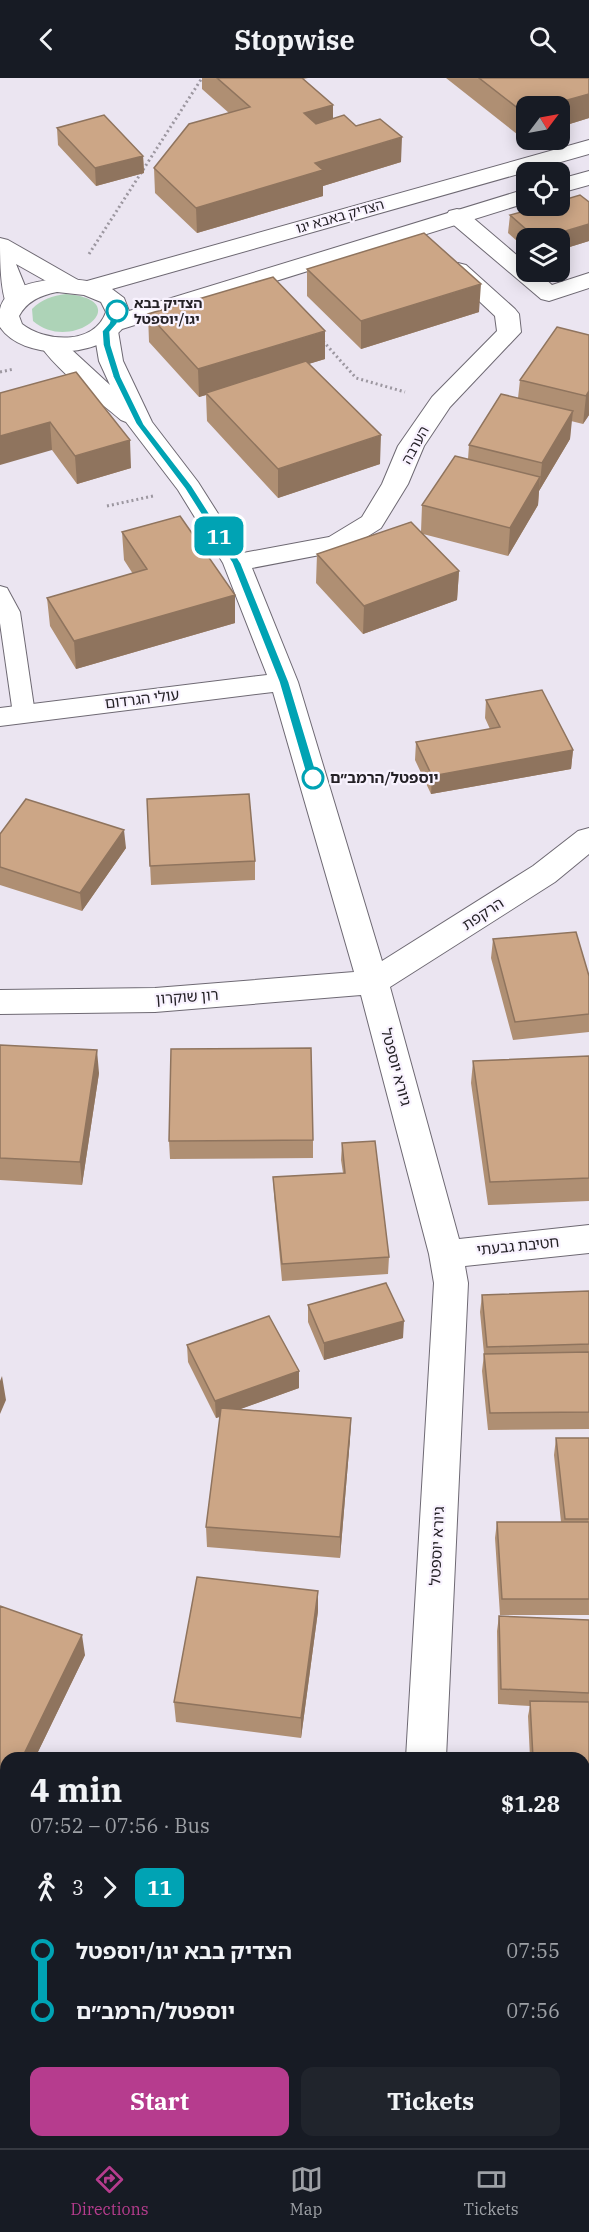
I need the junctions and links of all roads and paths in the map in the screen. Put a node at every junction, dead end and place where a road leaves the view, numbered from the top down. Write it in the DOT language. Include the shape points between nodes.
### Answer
graph roads {
  1 [pos="202,78"];
  2 [pos="589,147"];
  3 [pos="589,178"];
  4 [pos="570,183"];
  5 [pos="516,199"];
  6 [pos="457,216"];
  7 [pos="0,245"];
  8 [pos="0,252"];
  9 [pos="458,270"];
  10 [pos="589,280"];
  11 [pos="81,286"];
  12 [pos="7,312"];
  13 [pos="110,328"];
  14 [pos="319,336"];
  15 [pos="43,343"];
  16 [pos="0,349"];
  17 [pos="441,402"];
  18 [pos="140,424"];
  19 [pos="189,488"];
  20 [pos="107,506"];
  21 [pos="236,563"];
  22 [pos="0,593"];
  23 [pos="284,682"];
  24 [pos="12,715"];
  25 [pos="589,838"];
  26 [pos="373,982"];
  27 [pos="0,1002"];
  28 [pos="589,1239"];
  29 [pos="446,1254"];
  30 [pos="426,1752"];
  1 -- 11 [label="path"];
  2 -- 11 [label="street, הצדיק באבא יגו"];
  3 -- 4 [label="street"];
  5 -- 6 [label="street"];
  6 -- 10 [label="street" via="549,294"];
  6 -- 13 [label="street"];
  7 -- 11 [label="street"];
  8 -- 12 [label="street" via="13,286"];
  9 -- 17 [label="street, הערבה" via="507,314 509,332"];
  11 -- 12 [label="street, הצדיק באבא יגו" via="41,287 27,293"];
  11 -- 13 [label="street, גיורא יוספטל" via="113,302 117,311"];
  12 -- 15 [label="street, גיורא יוספטל" via="15,331"];
  13 -- 15 [label="street" via="83,342"];
  13 -- 18 [label="street, גיורא יוספטל" via="111,361"];
  14 -- 17 [label="path" via="356,378"];
  15 -- 16 [label="street"];
  15 -- 18 [label="street, גיורא יוספטל"];
  17 -- 21 [label="street, הערבה" via="411,446 395,484 372,522 337,544"];
  18 -- 19 [label="street, גיורא יוספטל"];
  19 -- 20 [label="path"];
  19 -- 21 [label="street, גיורא יוספטל"];
  21 -- 23 [label="street, גיורא יוספטל"];
  22 -- 24 [label="lane" via="9,612"];
  23 -- 24 [label="street, עולי הגרדום"];
  23 -- 26 [label="street, גיורא יוספטל"];
  25 -- 26 [label="street, הרקפת" via="544,874"];
  26 -- 27 [label="street, רון שוקרון" via="155,1000"];
  26 -- 29 [label="street, גיורא יוספטל"];
  28 -- 29 [label="street, חטיבת גבעתי"];
  29 -- 30 [label="street, גיורא יוספטל" via="451,1282"];
}
